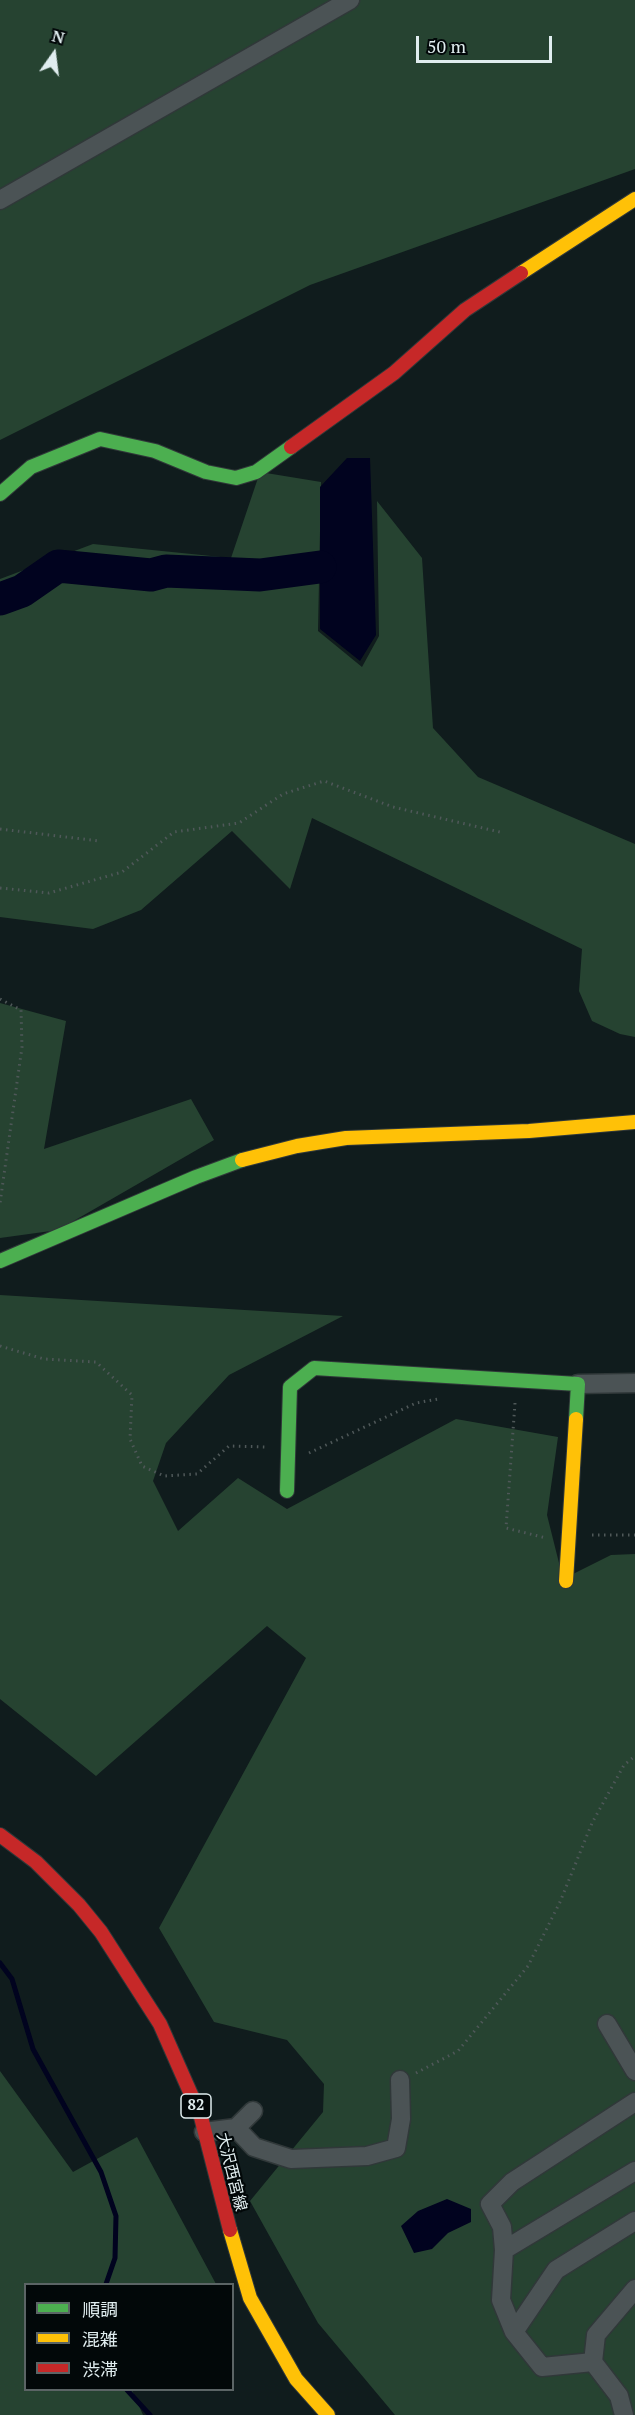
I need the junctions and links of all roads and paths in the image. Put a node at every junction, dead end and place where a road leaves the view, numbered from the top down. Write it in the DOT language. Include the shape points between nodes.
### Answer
graph roads {
  1 [pos="350,0"];
  2 [pos="635,199"];
  3 [pos="0,200"];
  4 [pos="0,494"];
  5 [pos="0,829"];
  6 [pos="504,833"];
  7 [pos="99,841"];
  8 [pos="0,888"];
  9 [pos="0,999"];
  10 [pos="635,1122"];
  11 [pos="0,1203"];
  12 [pos="0,1261"];
  13 [pos="0,1346"];
  14 [pos="635,1383"];
  15 [pos="578,1384"];
  16 [pos="446,1398"];
  17 [pos="506,1402"];
  18 [pos="270,1448"];
  19 [pos="303,1455"];
  20 [pos="286,1491"];
  21 [pos="635,1535"];
  22 [pos="588,1537"];
  23 [pos="550,1539"];
  24 [pos="566,1581"];
  25 [pos="635,1756"];
  26 [pos="0,1835"];
  27 [pos="607,2024"];
  28 [pos="635,2071"];
  29 [pos="400,2080"];
  30 [pos="635,2102"];
  31 [pos="253,2111"];
  32 [pos="236,2128"];
  33 [pos="204,2132"];
  34 [pos="635,2171"];
  35 [pos="635,2221"];
  36 [pos="504,2250"];
  37 [pos="635,2289"];
  38 [pos="514,2332"];
  39 [pos="593,2362"];
  40 [pos="328,2415"];
  41 [pos="624,2415"];
  1 -- 3 [label="street"];
  2 -- 4 [label="street" via="465,310 394,373 255,472 236,478 206,472 155,451 100,439 31,467"];
  5 -- 7 [label="path"];
  6 -- 8 [label="path" via="393,807 324,782 283,794 239,823 174,832 122,872 49,892"];
  9 -- 11 [label="path" via="21,1010 22,1047"];
  10 -- 12 [label="street" via="529,1131 346,1138 297,1146 250,1157 196,1177"];
  13 -- 18 [label="path" via="44,1359 96,1362 132,1395 130,1439 142,1466 164,1476 197,1474 229,1446"];
  14 -- 15 [label="street"];
  15 -- 20 [label="street" via="314,1368 290,1387"];
  15 -- 24 [label="street"];
  16 -- 19 [label="path" via="416,1403"];
  17 -- 23 [label="path" via="516,1404 506,1528"];
  21 -- 22 [label="path" via="596,1533"];
  25 -- 29 [label="path" via="624,1765 592,1823 560,1902 528,1966 458,2051"];
  26 -- 33 [label="street, 大沢西宮線 / 82" via="57,1882 101,1932 160,2024"];
  27 -- 28 [label="street"];
  29 -- 32 [label="street" via="401,2119 396,2148 367,2156 291,2159 254,2147"];
  30 -- 36 [label="street" via="512,2182 490,2204 502,2227"];
  31 -- 32 [label="street"];
  32 -- 33 [label="street"];
  33 -- 40 [label="street, 大沢西宮線 / 82" via="250,2298 296,2379"];
  34 -- 36 [label="street"];
  35 -- 38 [label="street" via="556,2270"];
  36 -- 38 [label="street" via="501,2300"];
  37 -- 39 [label="street" via="596,2335"];
  38 -- 39 [label="street" via="542,2367"];
  39 -- 41 [label="street" via="619,2396"];
}
